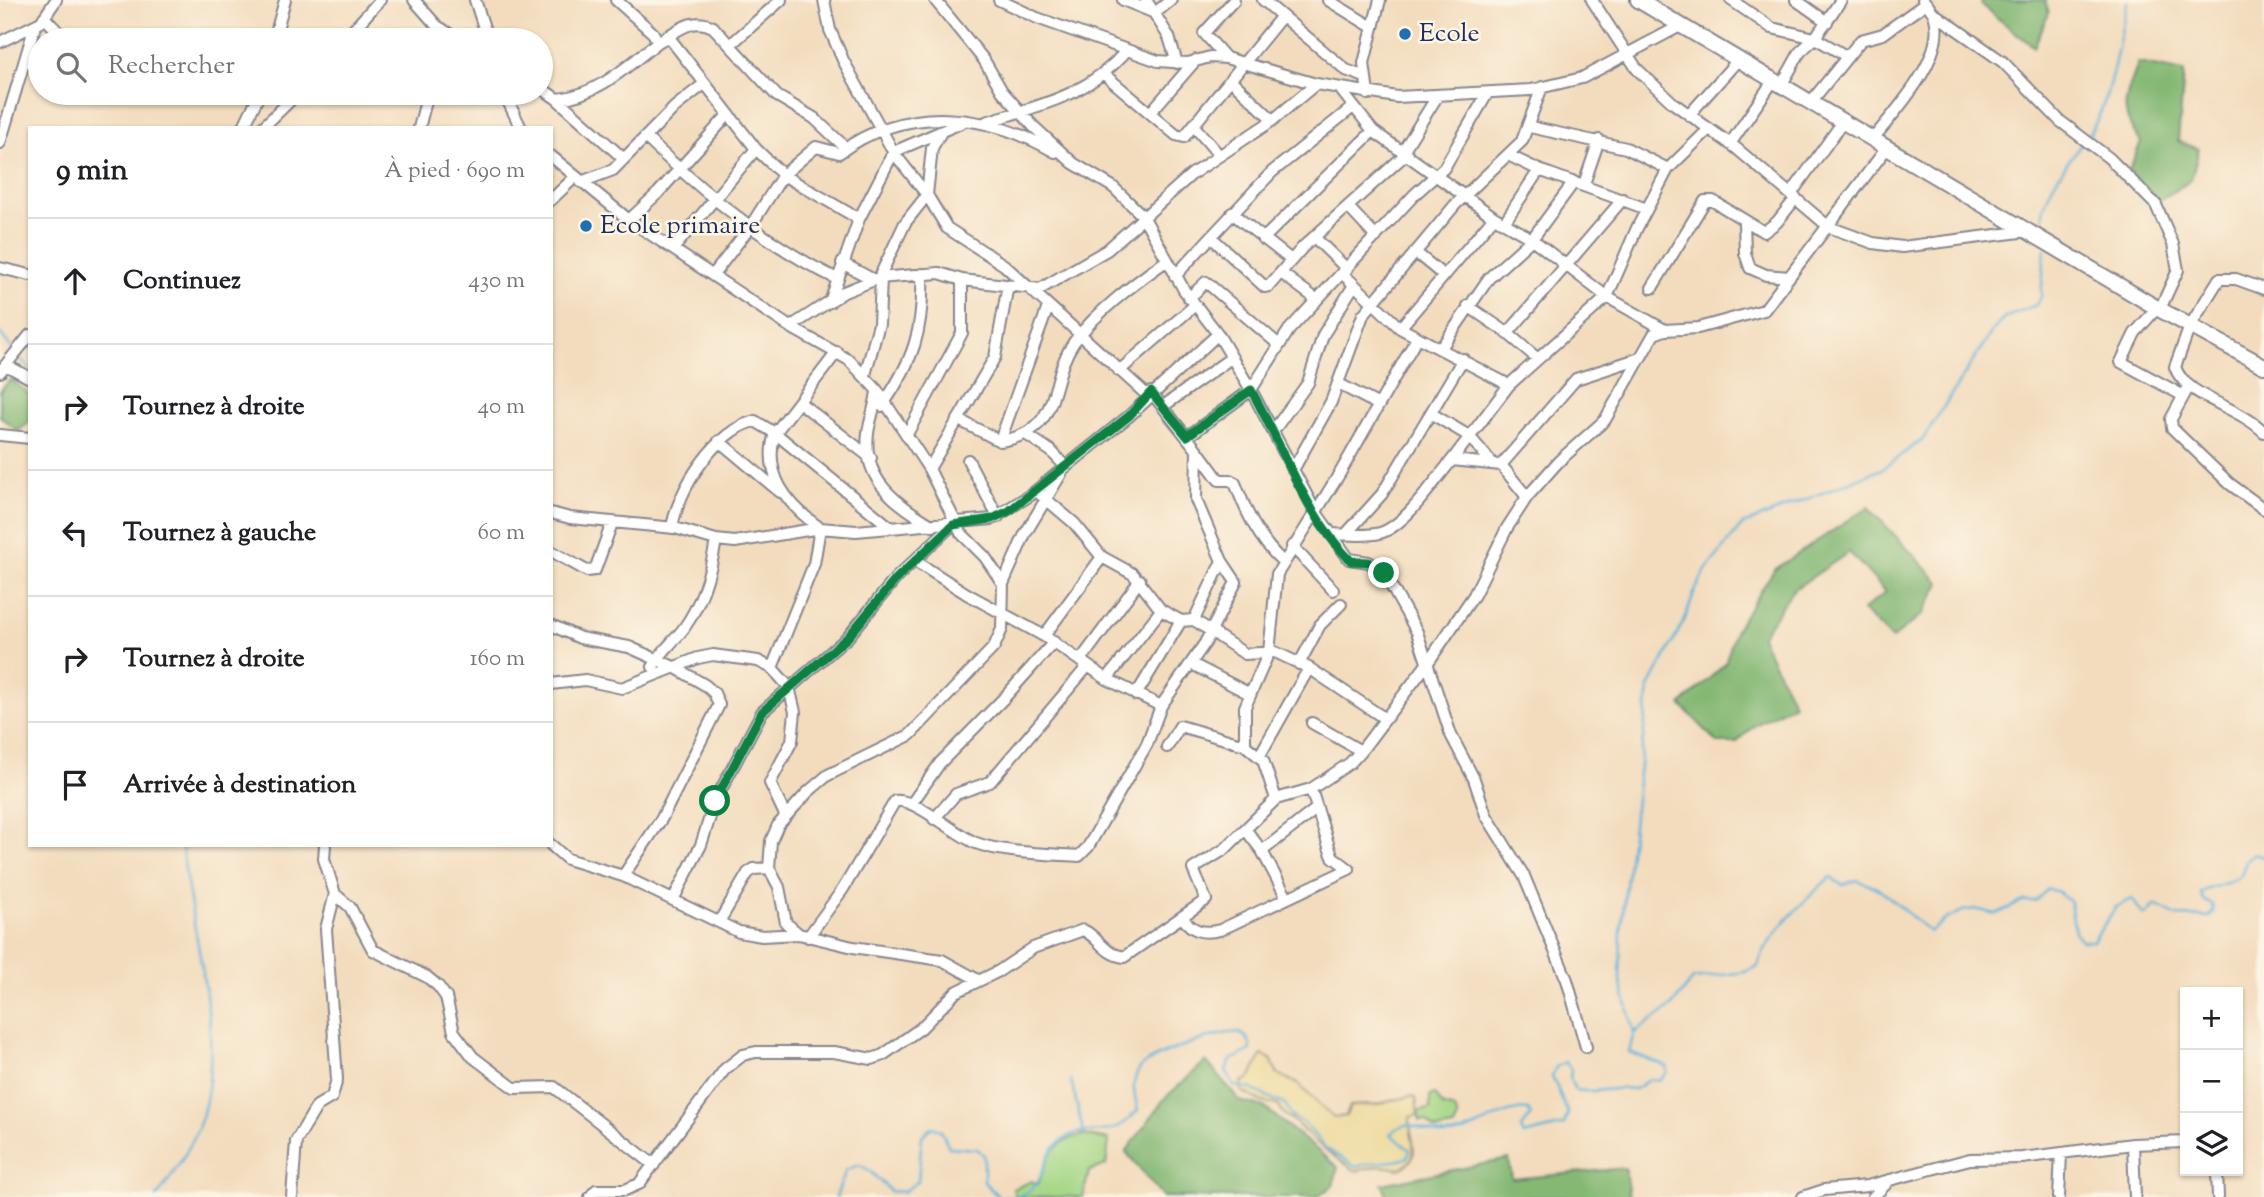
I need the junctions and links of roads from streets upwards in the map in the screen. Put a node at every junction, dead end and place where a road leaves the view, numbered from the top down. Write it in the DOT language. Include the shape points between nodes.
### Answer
graph roads {
  1 [pos="56,0"];
  2 [pos="285,0"];
  3 [pos="414,0"];
  4 [pos="475,0"];
  5 [pos="616,0"];
  6 [pos="781,0"];
  7 [pos="824,0"];
  8 [pos="935,0"];
  9 [pos="999,0"];
  10 [pos="1123,0"];
  11 [pos="1146,0"];
  12 [pos="1171,0"];
  13 [pos="1234,0"];
  14 [pos="1263,0"];
  15 [pos="1328,0"];
  16 [pos="1380,0"];
  17 [pos="1592,0"];
  18 [pos="1731,0"];
  19 [pos="1796,0"];
  20 [pos="1841,0"];
  21 [pos="377,1"];
  22 [pos="1648,2"];
  23 [pos="1924,2"];
  24 [pos="1156,13"];
  25 [pos="1935,15"];
  26 [pos="1282,16"];
  27 [pos="44,17"];
  28 [pos="1827,22"];
  29 [pos="35,26"];
  30 [pos="1680,26"];
  31 [pos="1372,27"];
  32 [pos="31,28"];
  33 [pos="55,28"];
  34 [pos="277,28"];
  35 [pos="354,28"];
  36 [pos="440,28"];
  37 [pos="484,28"];
  38 [pos="28,29"];
  39 [pos="1815,38"];
  40 [pos="663,39"];
  41 [pos="0,42"];
  42 [pos="730,45"];
  43 [pos="28,49"];
  44 [pos="1127,50"];
  45 [pos="1626,56"];
  46 [pos="1846,56"];
  47 [pos="1226,58"];
  48 [pos="1196,60"];
  49 [pos="1738,60"];
  50 [pos="1177,63"];
  51 [pos="1247,63"];
  52 [pos="1350,72"];
  53 [pos="1105,75"];
  54 [pos="1365,77"];
  55 [pos="1232,80"];
  56 [pos="1777,83"];
  57 [pos="704,84"];
  58 [pos="1320,85"];
  59 [pos="1542,87"];
  60 [pos="1340,89"];
  61 [pos="1368,94"];
  62 [pos="1488,94"];
  63 [pos="1438,95"];
  64 [pos="553,96"];
  65 [pos="557,99"];
  66 [pos="1810,103"];
  67 [pos="254,105"];
  68 [pos="286,105"];
  69 [pos="425,105"];
  70 [pos="510,105"];
  71 [pos="1353,107"];
  72 [pos="1020,111"];
  73 [pos="1150,113"];
  74 [pos="1689,115"];
  75 [pos="728,116"];
  76 [pos="1273,120"];
  77 [pos="963,122"];
  78 [pos="986,122"];
  79 [pos="1842,123"];
  80 [pos="1194,125"];
  81 [pos="244,126"];
  82 [pos="264,126"];
  83 [pos="420,126"];
  84 [pos="520,126"];
  85 [pos="1530,127"];
  86 [pos="882,129"];
  87 [pos="1709,129"];
  88 [pos="1373,131"];
  89 [pos="940,134"];
  90 [pos="645,137"];
  91 [pos="0,140"];
  92 [pos="1599,140"];
  93 [pos="1872,140"];
  94 [pos="1730,144"];
  95 [pos="846,148"];
  96 [pos="756,149"];
  97 [pos="1886,149"];
  98 [pos="1405,152"];
  99 [pos="894,153"];
  100 [pos="1219,155"];
  101 [pos="1508,155"];
  102 [pos="553,158"];
  103 [pos="624,159"];
  104 [pos="1073,163"];
  105 [pos="1668,169"];
  106 [pos="680,170"];
  107 [pos="1539,170"];
  108 [pos="783,174"];
  109 [pos="1436,174"];
  110 [pos="578,180"];
  111 [pos="1579,183"];
  112 [pos="927,195"];
  113 [pos="1465,195"];
  114 [pos="1793,196"];
  115 [pos="714,198"];
  116 [pos="553,199"];
  117 [pos="1623,199"];
  118 [pos="1349,208"];
  119 [pos="1647,209"];
  120 [pos="1232,213"];
  121 [pos="1143,216"];
  122 [pos="859,219"];
  123 [pos="629,220"];
  124 [pos="1499,220"];
  125 [pos="1744,222"];
  126 [pos="750,227"];
  127 [pos="1829,227"];
  128 [pos="2028,231"];
  129 [pos="1211,237"];
  130 [pos="1376,237"];
  131 [pos="1315,238"];
  132 [pos="1263,239"];
  133 [pos="1532,239"];
  134 [pos="673,249"];
  135 [pos="1415,253"];
  136 [pos="1291,260"];
  137 [pos="1166,261"];
  138 [pos="842,263"];
  139 [pos="1566,265"];
  140 [pos="0,268"];
  141 [pos="1281,272"];
  142 [pos="1345,272"];
  143 [pos="922,274"];
  144 [pos="28,275"];
  145 [pos="713,275"];
  146 [pos="1443,275"];
  147 [pos="1175,276"];
  148 [pos="1789,277"];
  149 [pos="837,279"];
  150 [pos="878,279"];
  151 [pos="962,280"];
  152 [pos="1008,285"];
  153 [pos="1354,285"];
  154 [pos="1652,288"];
  155 [pos="2264,289"];
  156 [pos="1033,291"];
  157 [pos="1607,297"];
  158 [pos="1316,299"];
  159 [pos="830,302"];
  160 [pos="1192,302"];
  161 [pos="1373,304"];
  162 [pos="1468,306"];
  163 [pos="1048,307"];
  164 [pos="2159,309"];
  165 [pos="2190,326"];
  166 [pos="790,327"];
  167 [pos="1400,328"];
  168 [pos="1665,330"];
  169 [pos="1508,333"];
  170 [pos="1218,334"];
  171 [pos="28,337"];
  172 [pos="1080,337"];
  173 [pos="1417,338"];
  174 [pos="1278,344"];
  175 [pos="1441,348"];
  176 [pos="837,352"];
  177 [pos="1231,358"];
  178 [pos="1640,358"];
  179 [pos="1463,359"];
  180 [pos="1538,359"];
  181 [pos="2264,366"];
  182 [pos="3,368"];
  183 [pos="1119,371"];
  184 [pos="865,375"];
  185 [pos="28,377"];
  186 [pos="1339,384"];
  187 [pos="1509,385"];
  188 [pos="877,390"];
  189 [pos="1251,390"];
  190 [pos="2185,392"];
  191 [pos="1149,394"];
  192 [pos="799,402"];
  193 [pos="885,402"];
  194 [pos="1377,404"];
  195 [pos="1165,405"];
  196 [pos="1432,414"];
  197 [pos="959,420"];
  198 [pos="872,421"];
  199 [pos="1274,430"];
  200 [pos="2264,432"];
  201 [pos="775,433"];
  202 [pos="907,434"];
  203 [pos="0,435"];
  204 [pos="1027,435"];
  205 [pos="1187,436"];
  206 [pos="1469,436"];
  207 [pos="28,438"];
  208 [pos="719,441"];
  209 [pos="1000,441"];
  210 [pos="1197,450"];
  211 [pos="871,458"];
  212 [pos="968,460"];
  213 [pos="1452,460"];
  214 [pos="1496,464"];
  215 [pos="1064,468"];
  216 [pos="929,469"];
  217 [pos="1293,470"];
  218 [pos="1037,490"];
  219 [pos="780,492"];
  220 [pos="1527,497"];
  221 [pos="1046,500"];
  222 [pos="2262,506"];
  223 [pos="1315,511"];
  224 [pos="553,513"];
  225 [pos="998,517"];
  226 [pos="612,523"];
  227 [pos="955,524"];
  228 [pos="933,526"];
  229 [pos="890,527"];
  230 [pos="672,528"];
  231 [pos="820,528"];
  232 [pos="1331,534"];
  233 [pos="1346,534"];
  234 [pos="716,540"];
  235 [pos="1292,546"];
  236 [pos="553,552"];
  237 [pos="1102,557"];
  238 [pos="915,561"];
  239 [pos="1222,561"];
  240 [pos="1282,561"];
  241 [pos="1140,580"];
  242 [pos="1003,584"];
  243 [pos="1333,590"];
  244 [pos="1341,604"];
  245 [pos="1161,610"];
  246 [pos="1003,612"];
  247 [pos="1194,620"];
  248 [pos="1181,621"];
  249 [pos="553,626"];
  250 [pos="1212,630"];
  251 [pos="1049,639"];
  252 [pos="1269,652"];
  253 [pos="656,662"];
  254 [pos="1084,664"];
  255 [pos="1192,664"];
  256 [pos="1427,664"];
  257 [pos="1304,666"];
  258 [pos="676,668"];
  259 [pos="772,668"];
  260 [pos="648,677"];
  261 [pos="1107,679"];
  262 [pos="553,684"];
  263 [pos="789,687"];
  264 [pos="1250,694"];
  265 [pos="1136,695"];
  266 [pos="1161,706"];
  267 [pos="1384,718"];
  268 [pos="1312,723"];
  269 [pos="1245,745"];
  270 [pos="1167,747"];
  271 [pos="1361,751"];
  272 [pos="1259,755"];
  273 [pos="1311,789"];
  274 [pos="1276,799"];
  275 [pos="912,803"];
  276 [pos="1317,809"];
  277 [pos="785,815"];
  278 [pos="934,819"];
  279 [pos="1246,830"];
  280 [pos="325,847"];
  281 [pos="553,847"];
  282 [pos="1262,851"];
  283 [pos="768,868"];
  284 [pos="623,876"];
  285 [pos="335,894"];
  286 [pos="1287,898"];
  287 [pos="673,900"];
  288 [pos="1182,917"];
  289 [pos="719,922"];
  290 [pos="803,936"];
  291 [pos="978,980"];
  292 [pos="1586,1047"];
  293 [pos="2180,1142"];
  294 [pos="2133,1144"];
  295 [pos="2061,1153"];
  296 [pos="654,1165"];
  297 [pos="2217,1176"];
  298 [pos="1892,1178"];
  299 [pos="292,1197"];
  300 [pos="590,1197"];
  301 [pos="1803,1197"];
  302 [pos="1872,1197"];
  303 [pos="2059,1197"];
  304 [pos="2135,1197"];
  305 [pos="2218,1197"];
  1 -- 27 [label="street"];
  2 -- 34 [label="street"];
  3 -- 36 [label="street"];
  4 -- 37 [label="street"];
  5 -- 40 [label="street"];
  6 -- 42 [label="street"];
  7 -- 86 [label="street" via="830,30"];
  8 -- 72 [label="street"];
  9 -- 44 [label="street"];
  10 -- 24 [label="street"];
  11 -- 24 [label="street"];
  12 -- 24 [label="street"];
  13 -- 47 [label="street" via="1204,33"];
  14 -- 26 [label="street"];
  15 -- 31 [label="street"];
  16 -- 31 [label="street"];
  17 -- 45 [label="street"];
  18 -- 39 [label="street" via="1772,28"];
  19 -- 28 [label="street"];
  20 -- 28 [label="street"];
  21 -- 35 [label="street"];
  22 -- 30 [label="street"];
  23 -- 25 [label="street"];
  23 -- 46 [label="street" via="1883,34 1861,40"];
  24 -- 50 [label="street"];
  25 -- 93 [label="street" via="1931,61"];
  25 -- 164 [label="street" via="2003,62 2060,121 2109,158 2156,205 2174,244 2178,270"];
  26 -- 51 [label="street"];
  26 -- 52 [label="street"];
  27 -- 29 [label="street"];
  27 -- 33 [label="street"];
  28 -- 39 [label="street"];
  29 -- 32 [label="street"];
  30 -- 45 [label="street"];
  30 -- 49 [label="street"];
  31 -- 54 [label="street"];
  38 -- 41 [label="street"];
  39 -- 46 [label="street"];
  39 -- 56 [label="street"];
  40 -- 42 [label="street" via="701,21"];
  40 -- 57 [label="street"];
  40 -- 65 [label="street" via="614,78"];
  42 -- 95 [label="street" via="776,96 814,118"];
  43 -- 91 [label="street"];
  44 -- 50 [label="street"];
  44 -- 53 [label="street"];
  45 -- 59 [label="street" via="1582,78"];
  45 -- 74 [label="street"];
  46 -- 66 [label="street"];
  47 -- 48 [label="street"];
  47 -- 51 [label="street"];
  48 -- 50 [label="street"];
  48 -- 73 [label="street"];
  49 -- 56 [label="street"];
  49 -- 74 [label="street"];
  51 -- 55 [label="street"];
  51 -- 58 [label="street"];
  52 -- 54 [label="street"];
  52 -- 58 [label="street"];
  53 -- 72 [label="street" via="1052,103"];
  53 -- 73 [label="street"];
  54 -- 61 [label="street"];
  55 -- 76 [label="street"];
  55 -- 80 [label="street"];
  56 -- 66 [label="street"];
  56 -- 94 [label="street"];
  57 -- 75 [label="street"];
  57 -- 90 [label="street"];
  58 -- 60 [label="street"];
  58 -- 76 [label="street"];
  59 -- 62 [label="street"];
  59 -- 85 [label="street"];
  60 -- 61 [label="street"];
  60 -- 71 [label="street"];
  61 -- 63 [label="street"];
  62 -- 63 [label="street"];
  62 -- 109 [label="street"];
  63 -- 98 [label="street"];
  64 -- 65 [label="street"];
  65 -- 103 [label="street"];
  66 -- 79 [label="street"];
  67 -- 81 [label="street"];
  68 -- 82 [label="street"];
  69 -- 83 [label="street"];
  70 -- 84 [label="street"];
  71 -- 88 [label="street"];
  71 -- 120 [label="street" via="1272,172"];
  72 -- 78 [label="street"];
  72 -- 104 [label="street"];
  73 -- 80 [label="street" via="1181,138"];
  74 -- 87 [label="street"];
  75 -- 96 [label="street"];
  75 -- 106 [label="street"];
  76 -- 100 [label="street"];
  77 -- 78 [label="street"];
  77 -- 86 [label="street" via="916,120"];
  77 -- 89 [label="street"];
  78 -- 104 [label="street"];
  79 -- 93 [label="street"];
  79 -- 114 [label="street"];
  80 -- 100 [label="street"];
  85 -- 92 [label="street"];
  85 -- 101 [label="street"];
  86 -- 95 [label="street"];
  86 -- 99 [label="street"];
  87 -- 94 [label="street"];
  87 -- 105 [label="street"];
  88 -- 98 [label="street"];
  88 -- 132 [label="street"];
  89 -- 99 [label="street"];
  89 -- 112 [label="street" via="932,148"];
  90 -- 103 [label="street"];
  90 -- 106 [label="street"];
  92 -- 105 [label="street" via="1633,150"];
  92 -- 111 [label="street"];
  93 -- 97 [label="street"];
  94 -- 114 [label="street"];
  95 -- 108 [label="street" via="834,154 816,147"];
  96 -- 108 [label="street"];
  96 -- 115 [label="street"];
  97 -- 127 [label="street"];
  97 -- 128 [label="street"];
  98 -- 109 [label="street"];
  98 -- 118 [label="street"];
  99 -- 112 [label="street"];
  99 -- 122 [label="street"];
  100 -- 121 [label="street"];
  101 -- 107 [label="street"];
  101 -- 113 [label="street"];
  102 -- 110 [label="street"];
  103 -- 110 [label="street" via="606,174"];
  104 -- 121 [label="street" via="1113,187"];
  105 -- 119 [label="street"];
  106 -- 115 [label="street"];
  106 -- 123 [label="street"];
  107 -- 111 [label="street"];
  107 -- 124 [label="street"];
  108 -- 122 [label="street"];
  108 -- 126 [label="street"];
  109 -- 113 [label="street"];
  109 -- 130 [label="street"];
  110 -- 116 [label="street"];
  110 -- 123 [label="street"];
  111 -- 117 [label="street"];
  111 -- 133 [label="street"];
  112 -- 150 [label="street" via="905,223"];
  112 -- 156 [label="street" via="947,228 988,253"];
  113 -- 124 [label="street"];
  113 -- 135 [label="street"];
  114 -- 125 [label="street" via="1768,231"];
  114 -- 127 [label="street"];
  115 -- 126 [label="street"];
  115 -- 134 [label="street"];
  117 -- 119 [label="street"];
  117 -- 139 [label="street"];
  118 -- 130 [label="street"];
  118 -- 131 [label="street"];
  119 -- 157 [label="street"];
  120 -- 129 [label="street"];
  120 -- 132 [label="street"];
  121 -- 137 [label="street"];
  121 -- 156 [label="street" via="1107,250"];
  122 -- 138 [label="street"];
  123 -- 134 [label="street"];
  124 -- 133 [label="street"];
  124 -- 146 [label="street"];
  125 -- 148 [label="street" via="1750,268"];
  125 -- 154 [label="street" via="1713,201 1705,201"];
  126 -- 145 [label="street"];
  126 -- 149 [label="street"];
  127 -- 128 [label="street" via="1865,241 1902,247"];
  127 -- 148 [label="street"];
  128 -- 164 [label="street"];
  129 -- 141 [label="street" via="1265,287"];
  129 -- 147 [label="street"];
  130 -- 142 [label="street"];
  131 -- 136 [label="street"];
  131 -- 142 [label="street"];
  132 -- 136 [label="street"];
  133 -- 139 [label="street"];
  133 -- 162 [label="street" via="1504,263"];
  134 -- 145 [label="street"];
  135 -- 146 [label="street"];
  135 -- 161 [label="street"];
  136 -- 141 [label="street"];
  137 -- 147 [label="street"];
  137 -- 172 [label="street"];
  138 -- 149 [label="street"];
  138 -- 150 [label="street"];
  139 -- 157 [label="street"];
  139 -- 169 [label="street"];
  140 -- 144 [label="street"];
  141 -- 158 [label="street"];
  142 -- 153 [label="street"];
  142 -- 158 [label="street"];
  143 -- 150 [label="street"];
  143 -- 151 [label="street" via="939,273"];
  143 -- 193 [label="street" via="920,328"];
  145 -- 166 [label="street"];
  146 -- 167 [label="street"];
  147 -- 160 [label="street"];
  148 -- 168 [label="street" via="1773,302 1754,316 1683,331"];
  149 -- 159 [label="street"];
  150 -- 159 [label="street"];
  150 -- 184 [label="street" via="879,324"];
  151 -- 152 [label="street"];
  151 -- 202 [label="street" via="961,333"];
  152 -- 156 [label="street"];
  152 -- 197 [label="street" via="995,357"];
  153 -- 161 [label="street"];
  153 -- 199 [label="street" via="1323,335 1308,383"];
  155 -- 165 [label="street" via="2236,279 2219,279"];
  156 -- 163 [label="street"];
  157 -- 168 [label="street"];
  157 -- 180 [label="street"];
  158 -- 174 [label="street"];
  159 -- 166 [label="street"];
  160 -- 170 [label="street"];
  160 -- 174 [label="street" via="1206,282"];
  160 -- 183 [label="street"];
  161 -- 167 [label="street"];
  161 -- 186 [label="street" via="1360,321"];
  162 -- 169 [label="street"];
  162 -- 175 [label="street"];
  163 -- 172 [label="street"];
  163 -- 209 [label="street"];
  164 -- 165 [label="street"];
  164 -- 190 [label="street" via="2135,333 2121,362"];
  165 -- 181 [label="street"];
  165 -- 190 [label="street" via="2175,368"];
  166 -- 176 [label="street"];
  167 -- 173 [label="street"];
  168 -- 178 [label="street" via="1654,334"];
  169 -- 180 [label="street"];
  170 -- 177 [label="street"];
  170 -- 191 [label="street"];
  171 -- 182 [label="street"];
  172 -- 183 [label="street"];
  172 -- 204 [label="street" via="1069,353 1052,403"];
  173 -- 175 [label="street"];
  173 -- 194 [label="street"];
  174 -- 189 [label="street"];
  175 -- 179 [label="street"];
  176 -- 184 [label="street"];
  176 -- 192 [label="street"];
  177 -- 189 [label="street"];
  177 -- 195 [label="street"];
  178 -- 214 [label="street" via="1576,379"];
  178 -- 220 [label="street" via="1605,420"];
  179 -- 187 [label="street"];
  179 -- 196 [label="street"];
  180 -- 187 [label="street"];
  182 -- 185 [label="street"];
  183 -- 191 [label="street"];
  184 -- 188 [label="street"];
  186 -- 194 [label="street"];
  186 -- 217 [label="street"];
  187 -- 206 [label="street"];
  188 -- 193 [label="street"];
  188 -- 198 [label="street"];
  189 -- 199 [label="street"];
  189 -- 205 [label="street"];
  190 -- 200 [label="street" via="2241,413"];
  190 -- 222 [label="street" via="2170,422 2172,428 2230,484"];
  191 -- 195 [label="street"];
  191 -- 215 [label="street"];
  192 -- 201 [label="street"];
  192 -- 211 [label="street"];
  193 -- 198 [label="street"];
  193 -- 202 [label="street"];
  194 -- 223 [label="street"];
  195 -- 205 [label="street"];
  196 -- 206 [label="street"];
  196 -- 233 [label="street" via="1382,494"];
  197 -- 209 [label="street"];
  197 -- 216 [label="street"];
  198 -- 211 [label="street" via="868,434"];
  199 -- 217 [label="street"];
  201 -- 208 [label="street" via="755,421 740,425"];
  201 -- 219 [label="street" via="771,452"];
  201 -- 229 [label="street"];
  202 -- 216 [label="street"];
  203 -- 207 [label="street"];
  204 -- 209 [label="street"];
  204 -- 215 [label="street" via="1051,451"];
  205 -- 210 [label="street"];
  206 -- 213 [label="street"];
  206 -- 214 [label="street"];
  208 -- 219 [label="street"];
  208 -- 230 [label="street" via="676,506"];
  210 -- 239 [label="street" via="1196,500"];
  210 -- 240 [label="street" via="1219,480 1236,483 1249,519"];
  211 -- 228 [label="street" via="880,487"];
  212 -- 225 [label="street"];
  213 -- 214 [label="street"];
  213 -- 233 [label="street" via="1395,524 1378,534"];
  214 -- 220 [label="street"];
  215 -- 218 [label="street"];
  215 -- 221 [label="street"];
  216 -- 227 [label="street"];
  217 -- 223 [label="street"];
  218 -- 221 [label="street"];
  218 -- 225 [label="street"];
  219 -- 231 [label="street"];
  220 -- 256 [label="street" via="1474,595"];
  221 -- 237 [label="street" via="1074,523"];
  221 -- 242 [label="street"];
  223 -- 232 [label="street"];
  223 -- 235 [label="street"];
  224 -- 226 [label="street"];
  225 -- 227 [label="street"];
  226 -- 230 [label="street"];
  226 -- 236 [label="street" via="595,570 587,571"];
  227 -- 228 [label="street"];
  227 -- 238 [label="street"];
  227 -- 242 [label="street"];
  228 -- 229 [label="street"];
  229 -- 231 [label="street" via="856,531"];
  230 -- 234 [label="street"];
  231 -- 234 [label="street"];
  231 -- 259 [label="street" via="814,564"];
  232 -- 233 [label="street"];
  232 -- 256 [label="street" via="1351,561 1373,565 1393,584"];
  234 -- 253 [label="street" via="697,604 683,630"];
  235 -- 240 [label="street"];
  235 -- 243 [label="street"];
  237 -- 241 [label="street"];
  237 -- 251 [label="street"];
  238 -- 246 [label="street"];
  238 -- 263 [label="street" via="848,637"];
  239 -- 247 [label="street"];
  239 -- 250 [label="street" via="1236,582"];
  240 -- 252 [label="street"];
  241 -- 245 [label="street"];
  241 -- 254 [label="street"];
  242 -- 246 [label="street"];
  244 -- 257 [label="street" via="1320,625"];
  245 -- 248 [label="street"];
  245 -- 261 [label="street"];
  246 -- 251 [label="street"];
  246 -- 277 [label="street" via="994,647 918,728 828,775"];
  247 -- 248 [label="street"];
  247 -- 250 [label="street"];
  248 -- 265 [label="street"];
  249 -- 253 [label="street" via="580,638 629,647"];
  250 -- 252 [label="street" via="1245,654"];
  250 -- 255 [label="street"];
  251 -- 254 [label="street"];
  251 -- 275 [label="street" via="1005,697 940,763"];
  252 -- 257 [label="street"];
  252 -- 264 [label="street"];
  253 -- 258 [label="street"];
  253 -- 260 [label="street"];
  254 -- 261 [label="street"];
  254 -- 278 [label="street" via="990,782 956,794"];
  255 -- 264 [label="street"];
  255 -- 266 [label="street"];
  256 -- 267 [label="street"];
  256 -- 292 [label="street" via="1486,815 1524,876 1567,979"];
  257 -- 267 [label="street"];
  257 -- 272 [label="street"];
  258 -- 259 [label="street" via="713,655 758,661"];
  258 -- 260 [label="street"];
  258 -- 284 [label="street" via="714,693 719,710 662,818"];
  259 -- 263 [label="street"];
  260 -- 262 [label="street" via="622,688 585,680"];
  261 -- 265 [label="street"];
  263 -- 277 [label="street" via="795,712 793,738 770,783"];
  263 -- 287 [label="street" via="758,717"];
  264 -- 269 [label="street" via="1244,714"];
  265 -- 266 [label="street"];
  266 -- 278 [label="street" via="1147,744 1082,856 990,848"];
  267 -- 271 [label="street"];
  268 -- 271 [label="street"];
  269 -- 270 [label="street" via="1180,726"];
  269 -- 272 [label="street"];
  271 -- 273 [label="street"];
  272 -- 274 [label="street"];
  273 -- 274 [label="street"];
  273 -- 276 [label="street"];
  274 -- 279 [label="street"];
  275 -- 278 [label="street"];
  275 -- 290 [label="street" via="893,803 843,889"];
  276 -- 282 [label="street"];
  276 -- 286 [label="street" via="1333,857 1349,869"];
  277 -- 283 [label="street" via="771,841"];
  279 -- 282 [label="street"];
  279 -- 288 [label="street" via="1192,870 1206,900"];
  280 -- 285 [label="street"];
  281 -- 284 [label="street" via="567,859"];
  282 -- 286 [label="street"];
  283 -- 289 [label="street" via="748,873"];
  283 -- 290 [label="street" via="779,887 786,923"];
  284 -- 287 [label="street"];
  285 -- 296 [label="street" via="350,907 373,950 438,986 446,997 454,1032 472,1057 514,1088 554,1087"];
  285 -- 299 [label="street" via="326,929 337,1079 332,1097 317,1106 296,1141"];
  286 -- 288 [label="street" via="1211,932 1193,929"];
  287 -- 289 [label="street"];
  288 -- 291 [label="street" via="1124,957 1103,949 1083,930 1033,948"];
  289 -- 290 [label="street" via="753,936"];
  290 -- 291 [label="street" via="942,960"];
  291 -- 296 [label="street" via="956,992 920,1028 872,1059 786,1049 743,1055 725,1069"];
  293 -- 294 [label="street"];
  294 -- 295 [label="street"];
  294 -- 304 [label="street"];
  295 -- 298 [label="street" via="1970,1160"];
  295 -- 303 [label="street"];
  296 -- 300 [label="street" via="634,1187 596,1190"];
  297 -- 305 [label="street"];
  298 -- 301 [label="street"];
  298 -- 302 [label="street"];
}
